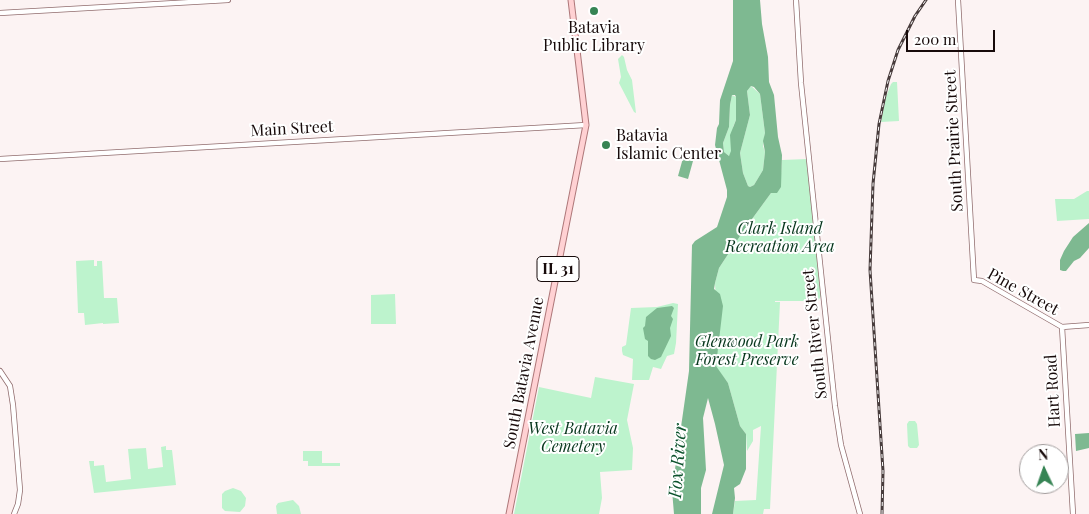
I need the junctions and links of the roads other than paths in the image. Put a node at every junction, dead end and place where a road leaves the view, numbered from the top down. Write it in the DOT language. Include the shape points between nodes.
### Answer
graph roads {
  1 [pos="228,0"];
  2 [pos="571,0"];
  3 [pos="796,0"];
  4 [pos="958,0"];
  5 [pos="0,13"];
  6 [pos="586,124"];
  7 [pos="0,159"];
  8 [pos="974,280"];
  9 [pos="1089,325"];
  10 [pos="1062,327"];
  11 [pos="0,371"];
  12 [pos="14,514"];
  13 [pos="509,514"];
  14 [pos="860,514"];
  15 [pos="1073,514"];
  1 -- 5 [label="main road"];
  2 -- 6 [label="main road, South Batavia Avenue / IL 31"];
  3 -- 14 [label="main road, South River Street" via="800,84 837,421"];
  4 -- 8 [label="main road, South Prairie Street"];
  6 -- 7 [label="main road, Main Street"];
  6 -- 13 [label="main road, South Batavia Avenue / IL 31"];
  8 -- 10 [label="main road, Pine Street" via="982,281"];
  9 -- 10 [label="main road, Pine Street"];
  10 -- 15 [label="main road, Hart Road"];
  11 -- 12 [label="main road" via="10,386 13,405 20,490"];
}
